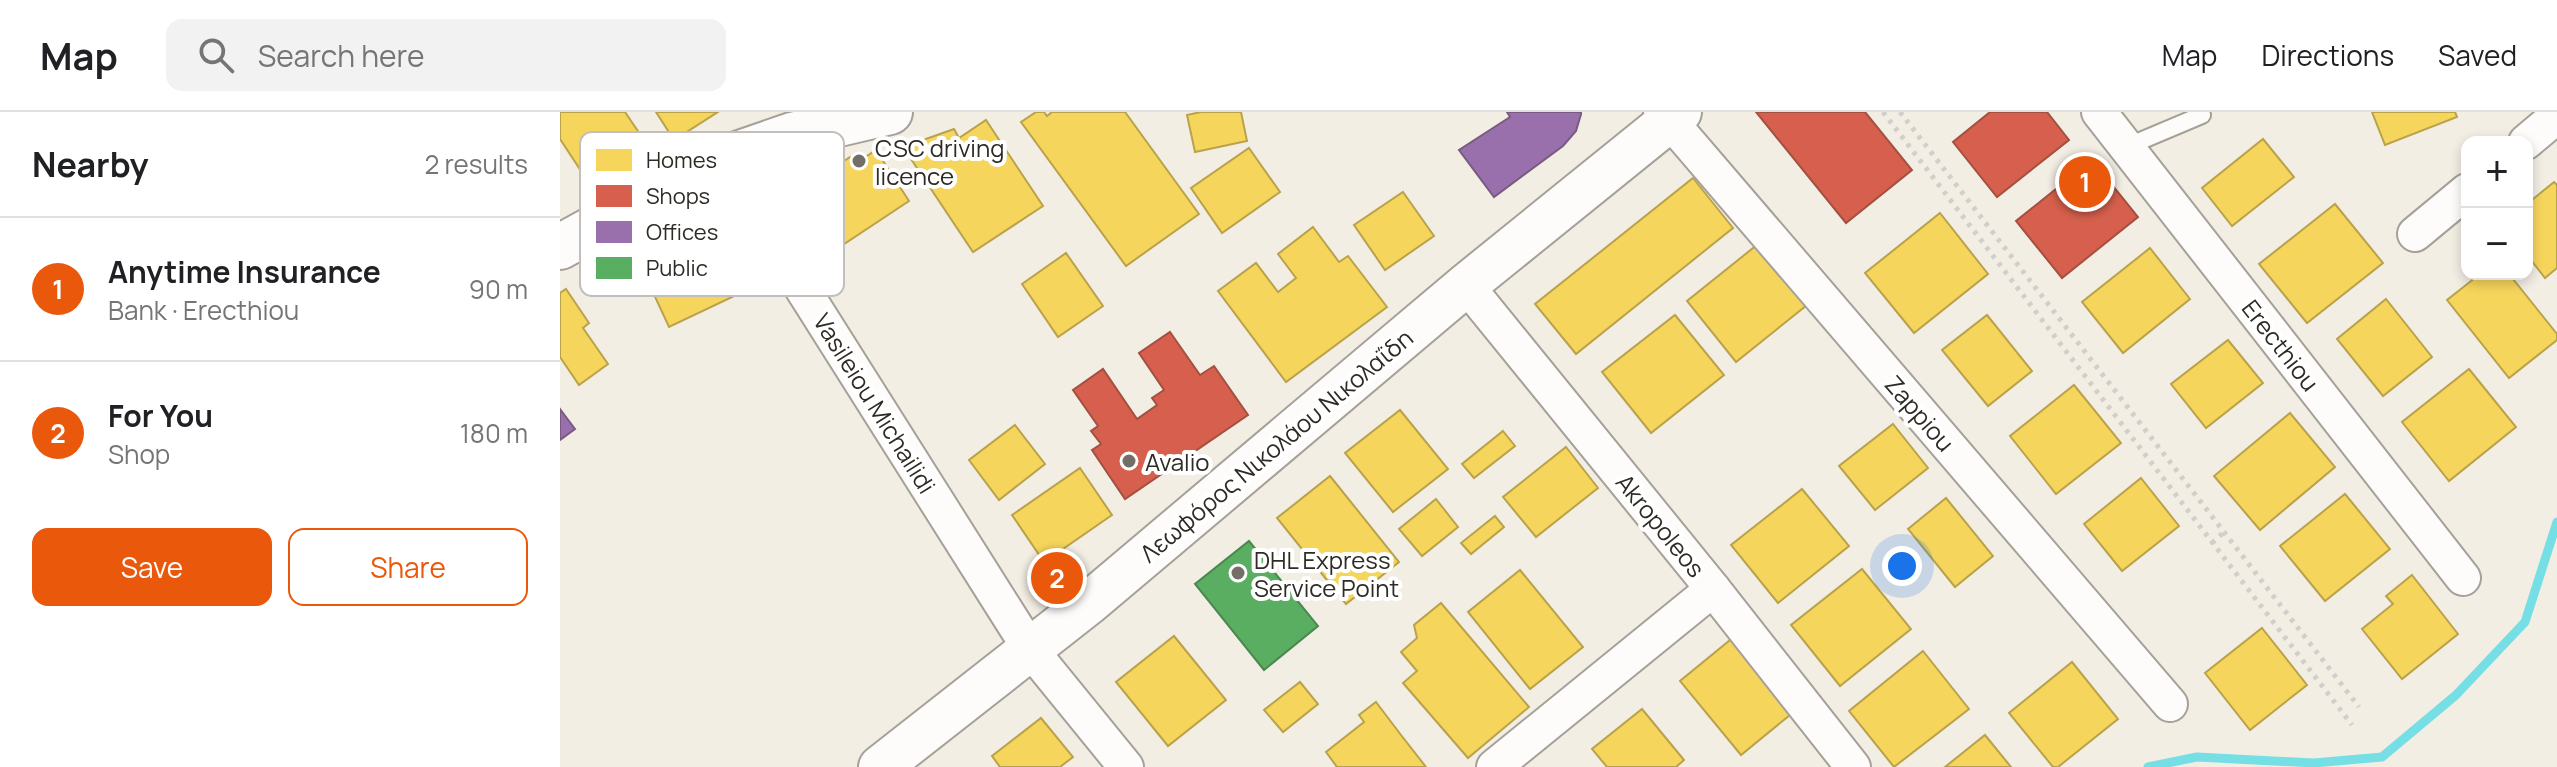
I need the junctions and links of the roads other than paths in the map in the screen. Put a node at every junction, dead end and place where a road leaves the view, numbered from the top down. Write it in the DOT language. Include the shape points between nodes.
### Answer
graph roads {
  1 [pos="890,112"];
  2 [pos="2099,112"];
  3 [pos="1671,115"];
  4 [pos="2202,115"];
  5 [pos="2557,116"];
  6 [pos="784,123"];
  7 [pos="2533,136"];
  8 [pos="2126,147"];
  9 [pos="2461,196"];
  10 [pos="2415,234"];
  11 [pos="580,236"];
  12 [pos="560,247"];
  13 [pos="1466,285"];
  14 [pos="807,296"];
  15 [pos="2463,578"];
  16 [pos="1713,589"];
  17 [pos="1030,649"];
  18 [pos="2170,704"];
  19 [pos="880,767"];
  20 [pos="1126,767"];
  21 [pos="1494,767"];
  22 [pos="1853,767"];
  1 -- 6 [label="main road"];
  2 -- 8 [label="street, Erecthiou"];
  3 -- 13 [label="street, Λεωφόρος Νικολάου Νικολαΐδη"];
  3 -- 18 [label="street, Zappiou"];
  4 -- 8 [label="lane"];
  5 -- 7 [label="street"];
  8 -- 15 [label="street, Erecthiou"];
  9 -- 10 [label="street"];
  11 -- 12 [label="main road"];
  13 -- 16 [label="street, Akropoleos"];
  13 -- 17 [label="street, Λεωφόρος Νικολάου Νικολαΐδη"];
  14 -- 17 [label="street, Vasileiou Michailidi"];
  16 -- 21 [label="street"];
  16 -- 22 [label="street, Akropoleos"];
  17 -- 19 [label="street, Λεωφόρος Νικολάου Νικολαΐδη"];
  17 -- 20 [label="street, Vasileiou Michailidi"];
}
